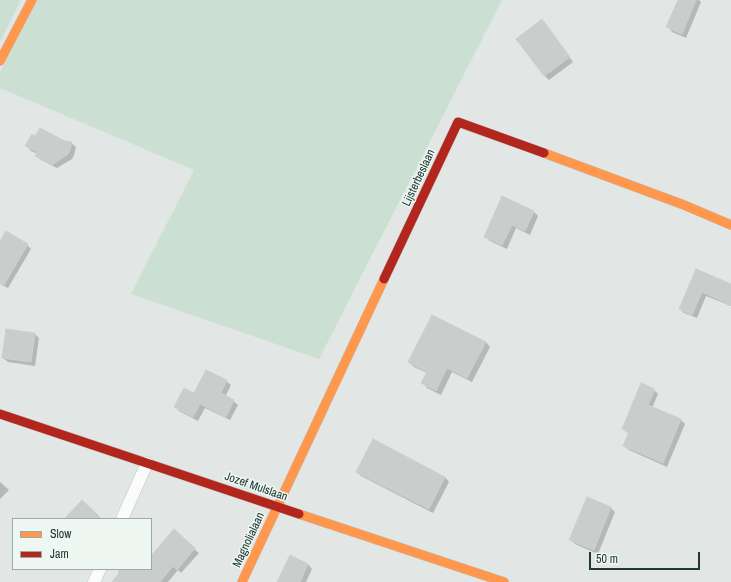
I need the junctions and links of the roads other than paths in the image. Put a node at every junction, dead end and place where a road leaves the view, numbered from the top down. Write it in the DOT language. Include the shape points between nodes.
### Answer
graph roads {
  1 [pos="32,0"];
  2 [pos="0,61"];
  3 [pos="731,225"];
  4 [pos="0,414"];
  5 [pos="147,463"];
  6 [pos="278,508"];
  7 [pos="122,518"];
  8 [pos="100,570"];
  9 [pos="94,582"];
  10 [pos="242,582"];
  11 [pos="504,582"];
  1 -- 2 [label="street"];
  3 -- 6 [label="street, Lijsterbeslaan" via="684,205 458,122"];
  4 -- 5 [label="street, Jozef Mulslaan"];
  5 -- 6 [label="street, Jozef Mulslaan"];
  5 -- 7 [label="street"];
  6 -- 10 [label="street, Magnolialaan"];
  6 -- 11 [label="street, Jozef Mulslaan"];
  8 -- 9 [label="street"];
}
